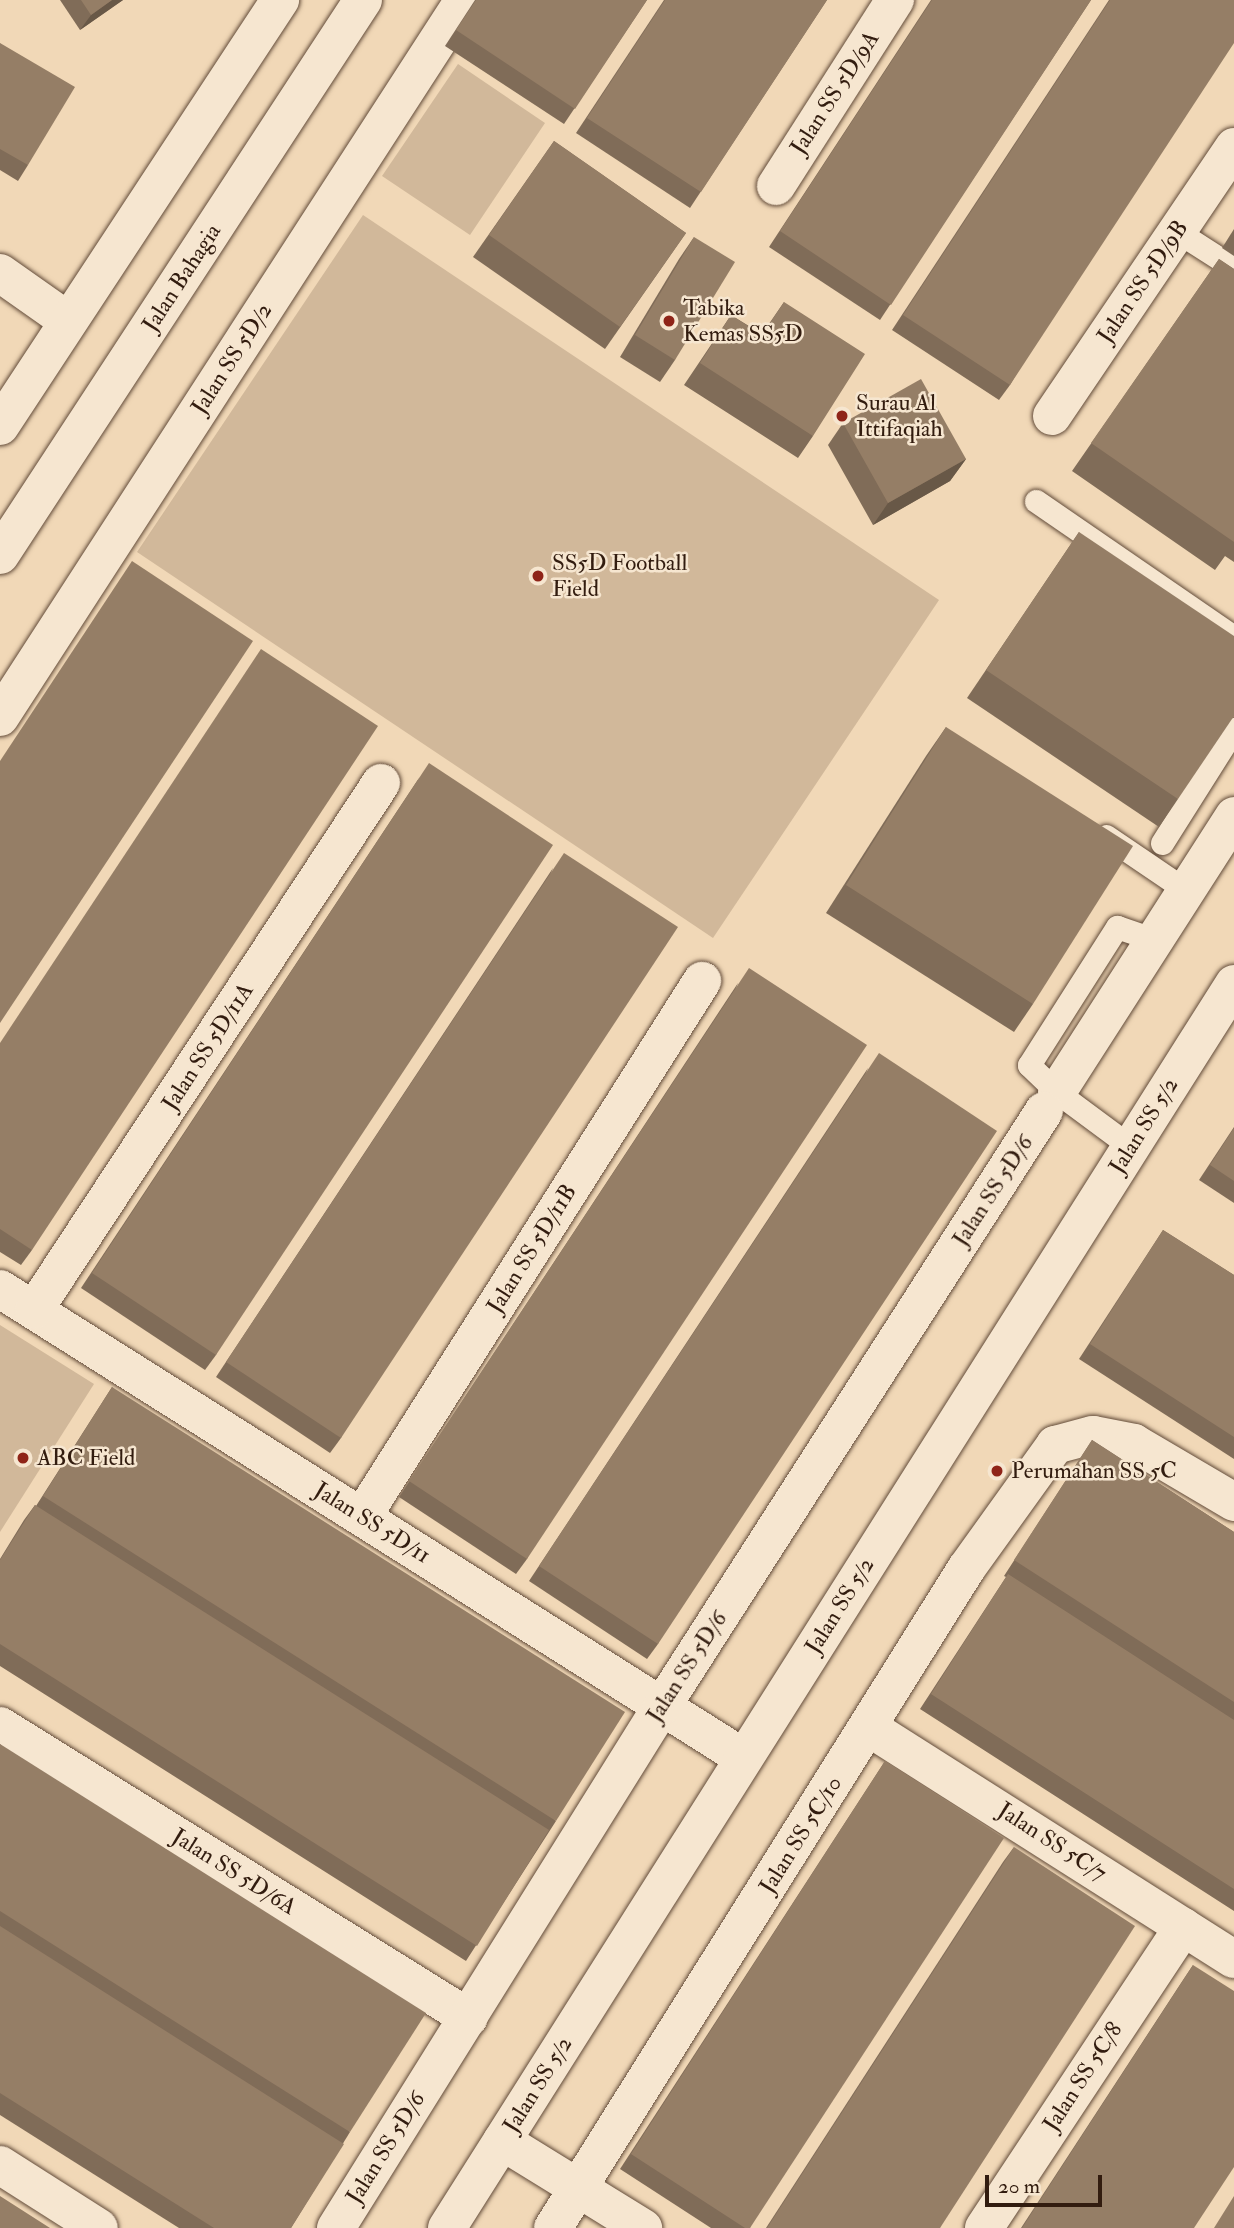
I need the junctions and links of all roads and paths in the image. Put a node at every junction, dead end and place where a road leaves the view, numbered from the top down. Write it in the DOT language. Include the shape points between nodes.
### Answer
graph roads {
  1 [pos="280,0"];
  2 [pos="363,0"];
  3 [pos="464,0"];
  4 [pos="895,0"];
  5 [pos="1234,147"];
  6 [pos="776,186"];
  7 [pos="1178,232"];
  8 [pos="1234,268"];
  9 [pos="0,273"];
  10 [pos="68,321"];
  11 [pos="1052,416"];
  12 [pos="0,426"];
  13 [pos="1036,501"];
  14 [pos="0,555"];
  15 [pos="1234,637"];
  16 [pos="0,717"];
  17 [pos="1234,729"];
  18 [pos="381,783"];
  19 [pos="1234,817"];
  20 [pos="1088,825"];
  21 [pos="1162,843"];
  22 [pos="1187,891"];
  23 [pos="702,982"];
  24 [pos="1234,984"];
  25 [pos="1051,1102"];
  26 [pos="1131,1147"];
  27 [pos="0,1289"];
  28 [pos="34,1310"];
  29 [pos="1234,1502"];
  30 [pos="362,1517"];
  31 [pos="662,1706"];
  32 [pos="0,1726"];
  33 [pos="868,1727"];
  34 [pos="744,1758"];
  35 [pos="1183,1927"];
  36 [pos="1234,1959"];
  37 [pos="469,2018"];
  38 [pos="502,2141"];
  39 [pos="0,2165"];
  40 [pos="580,2185"];
  41 [pos="99,2228"];
  42 [pos="336,2228"];
  43 [pos="447,2228"];
  44 [pos="553,2228"];
  45 [pos="643,2228"];
  46 [pos="984,2228"];
  1 -- 10 [label="street"];
  2 -- 14 [label="street, Jalan Bahagia"];
  3 -- 16 [label="street, Jalan SS 5D/2"];
  4 -- 6 [label="street, Jalan SS 5D/9A"];
  5 -- 7 [label="street, Jalan SS 5D/9B"];
  7 -- 8 [label="lane"];
  7 -- 11 [label="street, Jalan SS 5D/9B"];
  9 -- 10 [label="street"];
  10 -- 12 [label="street"];
  13 -- 15 [label="lane"];
  17 -- 21 [label="lane"];
  18 -- 28 [label="street, Jalan SS 5D/11A"];
  19 -- 22 [label="street, Jalan SS 5D/6"];
  20 -- 22 [label="lane"];
  22 -- 25 [label="street, Jalan SS 5D/6"];
  23 -- 30 [label="street, Jalan SS 5D/11B"];
  24 -- 26 [label="street, Jalan SS 5/2"];
  25 -- 26 [label="lane"];
  25 -- 31 [label="street, Jalan SS 5D/6"];
  26 -- 34 [label="street, Jalan SS 5/2"];
  27 -- 28 [label="street, Jalan SS 5D/11"];
  28 -- 30 [label="street, Jalan SS 5D/11"];
  29 -- 33 [label="street, Jalan SS 5C/10" via="1133,1443 1093,1435 1055,1446 966,1569"];
  30 -- 31 [label="street, Jalan SS 5D/11"];
  31 -- 34 [label="street, Jalan SS 5D/11"];
  31 -- 37 [label="street, Jalan SS 5D/6"];
  32 -- 37 [label="street, Jalan SS 5D/6A"];
  33 -- 35 [label="street, Jalan SS 5C/7"];
  33 -- 40 [label="street, Jalan SS 5C/10"];
  34 -- 38 [label="street, Jalan SS 5/2"];
  35 -- 36 [label="street, Jalan SS 5C/7"];
  35 -- 46 [label="street, Jalan SS 5C/8"];
  37 -- 42 [label="street, Jalan SS 5D/6"];
  38 -- 40 [label="street"];
  38 -- 43 [label="street, Jalan SS 5/2"];
  39 -- 41 [label="street"];
  40 -- 44 [label="street, Jalan SS 5C/10"];
  40 -- 45 [label="street"];
}
